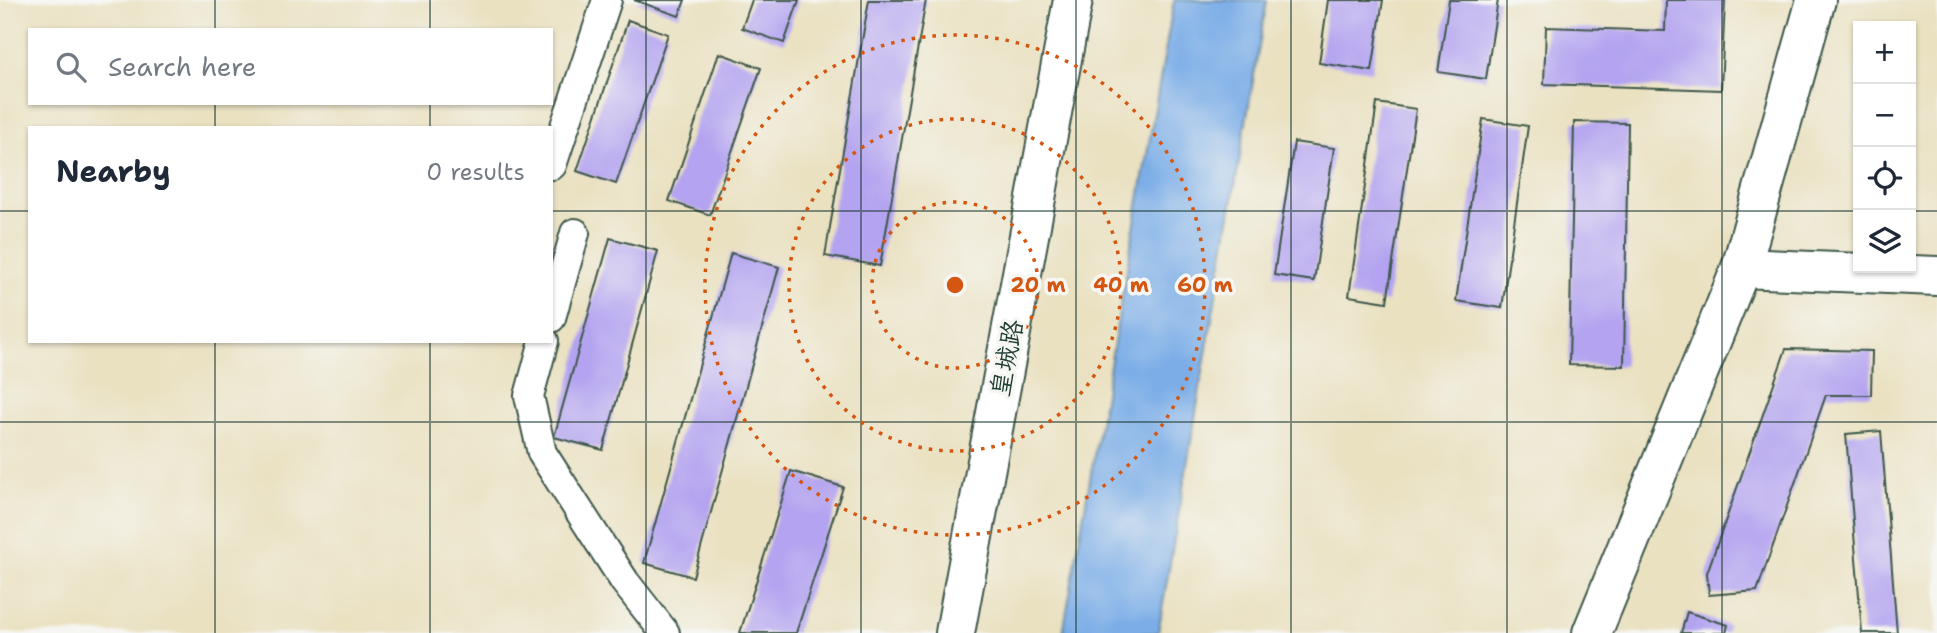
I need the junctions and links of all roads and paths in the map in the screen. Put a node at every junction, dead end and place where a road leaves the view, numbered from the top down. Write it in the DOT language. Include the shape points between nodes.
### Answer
graph roads {
  1 [pos="607,0"];
  2 [pos="1073,0"];
  3 [pos="1816,0"];
  4 [pos="553,162"];
  5 [pos="575,233"];
  6 [pos="1741,268"];
  7 [pos="1937,276"];
  8 [pos="553,311"];
  9 [pos="543,343"];
  10 [pos="665,633"];
  11 [pos="955,633"];
  12 [pos="1592,633"];
  1 -- 4 [label="street"];
  2 -- 11 [label="main road, 皇城路"];
  3 -- 6 [label="main road"];
  5 -- 8 [label="street"];
  6 -- 7 [label="main road"];
  6 -- 12 [label="main road"];
  9 -- 10 [label="street" via="529,396 542,453 625,582"];
}
